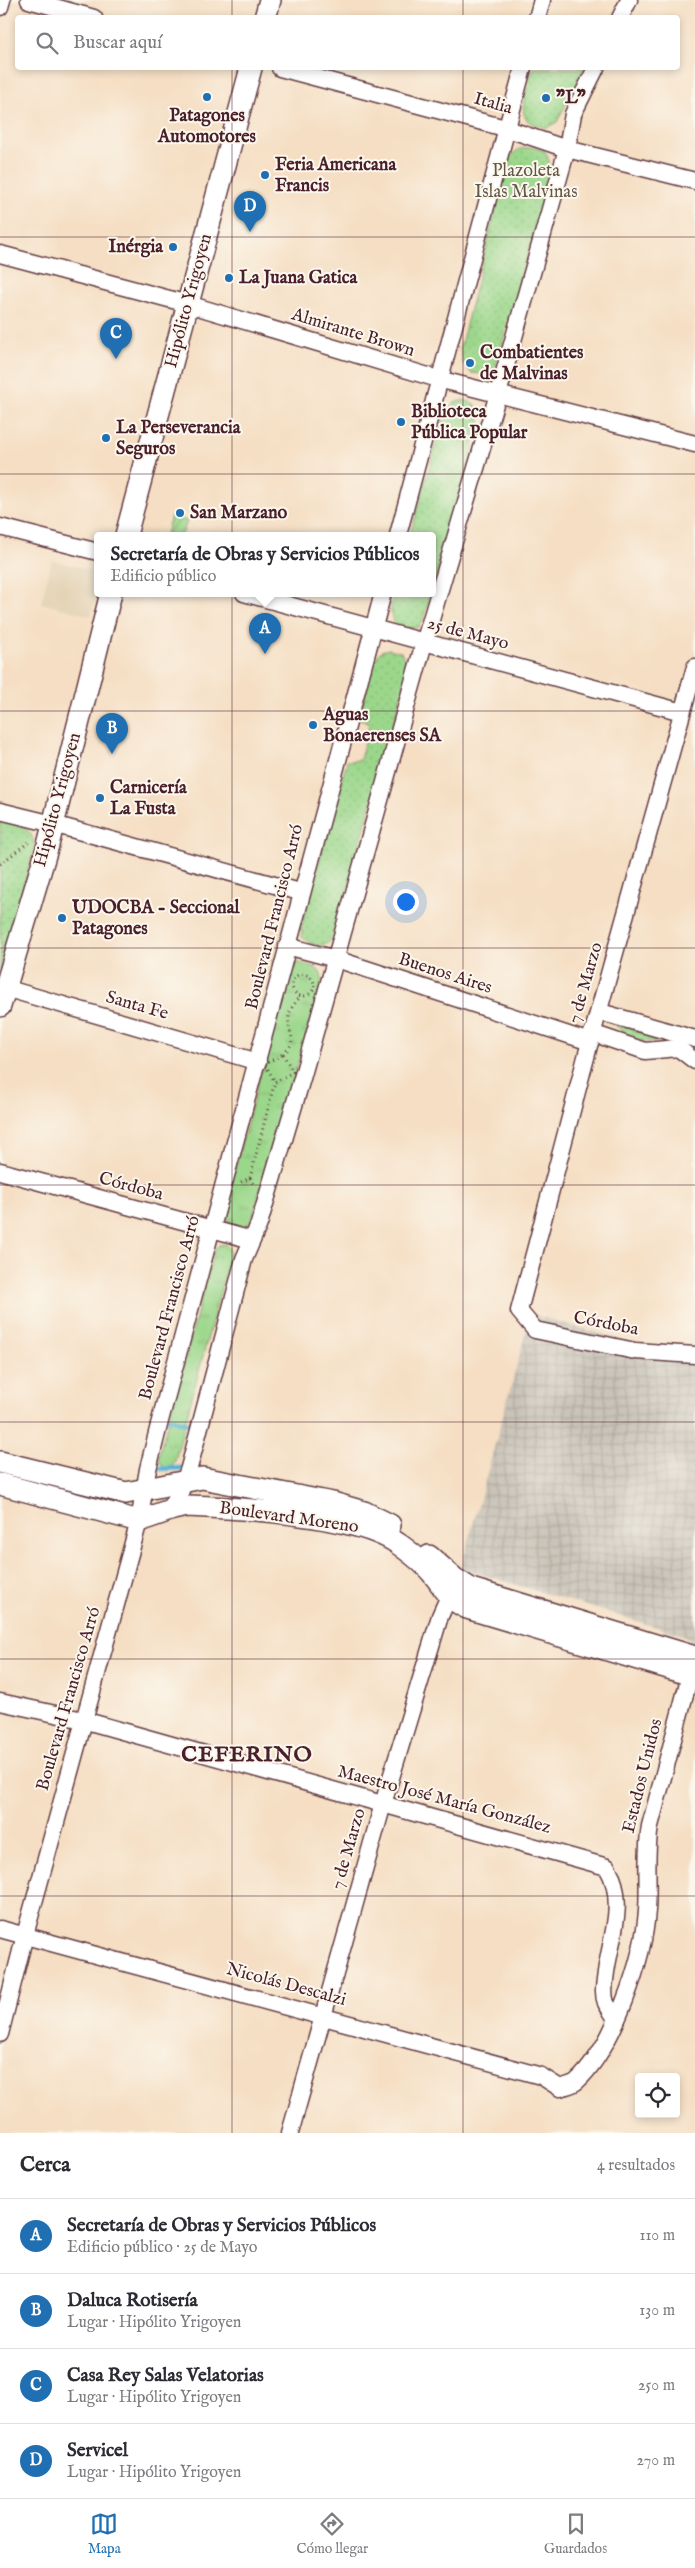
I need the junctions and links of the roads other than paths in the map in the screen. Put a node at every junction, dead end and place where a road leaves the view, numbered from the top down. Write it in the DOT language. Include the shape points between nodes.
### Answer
graph roads {
  1 [pos="2,0"];
  2 [pos="29,0"];
  3 [pos="270,0"];
  4 [pos="542,0"];
  5 [pos="629,0"];
  6 [pos="0,7"];
  7 [pos="83,15"];
  8 [pos="266,15"];
  9 [pos="538,15"];
  10 [pos="622,15"];
  11 [pos="250,70"];
  12 [pos="288,70"];
  13 [pos="521,70"];
  14 [pos="595,70"];
  15 [pos="505,128"];
  16 [pos="566,149"];
  17 [pos="695,181"];
  18 [pos="0,254"];
  19 [pos="188,304"];
  20 [pos="438,379"];
  21 [pos="498,394"];
  22 [pos="695,444"];
  23 [pos="0,527"];
  24 [pos="127,532"];
  25 [pos="399,532"];
  26 [pos="94,551"];
  27 [pos="110,597"];
  28 [pos="258,597"];
  29 [pos="381,597"];
  30 [pos="373,629"];
  31 [pos="424,643"];
  32 [pos="695,667"];
  33 [pos="682,712"];
  34 [pos="0,811"];
  35 [pos="53,824"];
  36 [pos="300,892"];
  37 [pos="287,946"];
  38 [pos="336,959"];
  39 [pos="2,997"];
  40 [pos="600,1012"];
  41 [pos="591,1038"];
  42 [pos="695,1039"];
  43 [pos="695,1061"];
  44 [pos="258,1062"];
  45 [pos="0,1171"];
  46 [pos="211,1230"];
  47 [pos="252,1240"];
  48 [pos="519,1311"];
  49 [pos="695,1355"];
  50 [pos="0,1462"];
  51 [pos="184,1480"];
  52 [pos="0,1484"];
  53 [pos="145,1490"];
  54 [pos="167,1511"];
  55 [pos="139,1521"];
  56 [pos="453,1588"];
  57 [pos="694,1666"];
  58 [pos="0,1702"];
  59 [pos="83,1720"];
  60 [pos="383,1804"];
  61 [pos="0,1929"];
  62 [pos="24,1935"];
  63 [pos="322,2016"];
  64 [pos="616,2019"];
  65 [pos="0,2034"];
  66 [pos="560,2088"];
  67 [pos="290,2133"];
  1 -- 6 [label="street"];
  2 -- 7 [label="street"];
  3 -- 8 [label="main road"];
  4 -- 9 [label="street"];
  5 -- 10 [label="street"];
  11 -- 19 [label="main road, Hipólito Yrigoyen"];
  12 -- 15 [label="street, Italia"];
  13 -- 15 [label="street"];
  14 -- 16 [label="street" via="573,114"];
  15 -- 16 [label="street, Italia"];
  15 -- 20 [label="street"];
  16 -- 17 [label="street, Italia"];
  16 -- 21 [label="street"];
  18 -- 19 [label="street, Almirante Brown"];
  19 -- 20 [label="street, Almirante Brown"];
  19 -- 24 [label="main road, Hipólito Yrigoyen"];
  20 -- 21 [label="street, Almirante Brown"];
  20 -- 25 [label="street"];
  21 -- 22 [label="street, Almirante Brown"];
  21 -- 31 [label="street"];
  23 -- 26 [label="street"];
  27 -- 35 [label="main road, Hipólito Yrigoyen"];
  28 -- 30 [label="street, 25 de Mayo"];
  29 -- 30 [label="street, Boulevard Francisco Arró"];
  30 -- 31 [label="street, 25 de Mayo"];
  30 -- 36 [label="street, Boulevard Francisco Arró"];
  31 -- 33 [label="street, 25 de Mayo"];
  31 -- 38 [label="street"];
  32 -- 33 [label="street, 7 de Marzo"];
  33 -- 40 [label="street, 7 de Marzo"];
  34 -- 35 [label="street"];
  35 -- 36 [label="street"];
  35 -- 39 [label="main road, Hipólito Yrigoyen"];
  36 -- 37 [label="street, Boulevard Francisco Arró"];
  37 -- 38 [label="street, Buenos Aires"];
  37 -- 44 [label="street, Boulevard Francisco Arró"];
  38 -- 41 [label="street, Buenos Aires"];
  38 -- 47 [label="street"];
  39 -- 44 [label="street, Santa Fe"];
  40 -- 41 [label="street, 7 de Marzo"];
  40 -- 42 [label="street"];
  41 -- 43 [label="street, Buenos Aires" via="645,1051 678,1048"];
  41 -- 48 [label="street, 7 de Marzo"];
  44 -- 46 [label="street, Boulevard Francisco Arró"];
  45 -- 46 [label="street, Córdoba"];
  46 -- 47 [label="street, Córdoba"];
  46 -- 53 [label="street, Boulevard Francisco Arró" via="161,1416"];
  47 -- 51 [label="street" via="244,1259"];
  48 -- 49 [label="street, Córdoba" via="535,1330 635,1351"];
  50 -- 53 [label="main road, Boulevard Moreno" via="126,1494"];
  51 -- 53 [label="main road, Boulevard Moreno"];
  51 -- 54 [label="street" via="180,1493"];
  51 -- 56 [label="main road, Boulevard Moreno" via="202,1478 305,1496 364,1512 407,1537"];
  52 -- 55 [label="main road"];
  53 -- 55 [label="street, Boulevard Francisco Arró"];
  54 -- 55 [label="main road, Boulevard Moreno"];
  54 -- 56 [label="main road, Boulevard Moreno" via="187,1506 216,1507 326,1519 364,1528 402,1546"];
  55 -- 59 [label="street, Boulevard Francisco Arró"];
  56 -- 57 [label="main road, Boulevard Moreno" via="471,1589"];
  56 -- 60 [label="street, 7 de Marzo" via="440,1616"];
  57 -- 64 [label="street, Estados Unidos" via="650,1826 646,1848 647,1910 626,1999"];
  58 -- 59 [label="street, Maestro José María González"];
  59 -- 60 [label="street, Maestro José María González"];
  59 -- 62 [label="street, Boulevard Francisco Arró"];
  60 -- 63 [label="street, 7 de Marzo"];
  60 -- 64 [label="street, Maestro José María González" via="607,1867 618,1896 604,1987 606,2002"];
  61 -- 62 [label="street, Nicolás Descalzi"];
  62 -- 63 [label="street, Nicolás Descalzi"];
  62 -- 65 [label="street, Boulevard Francisco Arró"];
  63 -- 66 [label="street, Nicolás Descalzi" via="541,2076"];
  63 -- 67 [label="street, 7 de Marzo"];
  64 -- 66 [label="street, Estados Unidos" via="598,2056 576,2082"];
}
